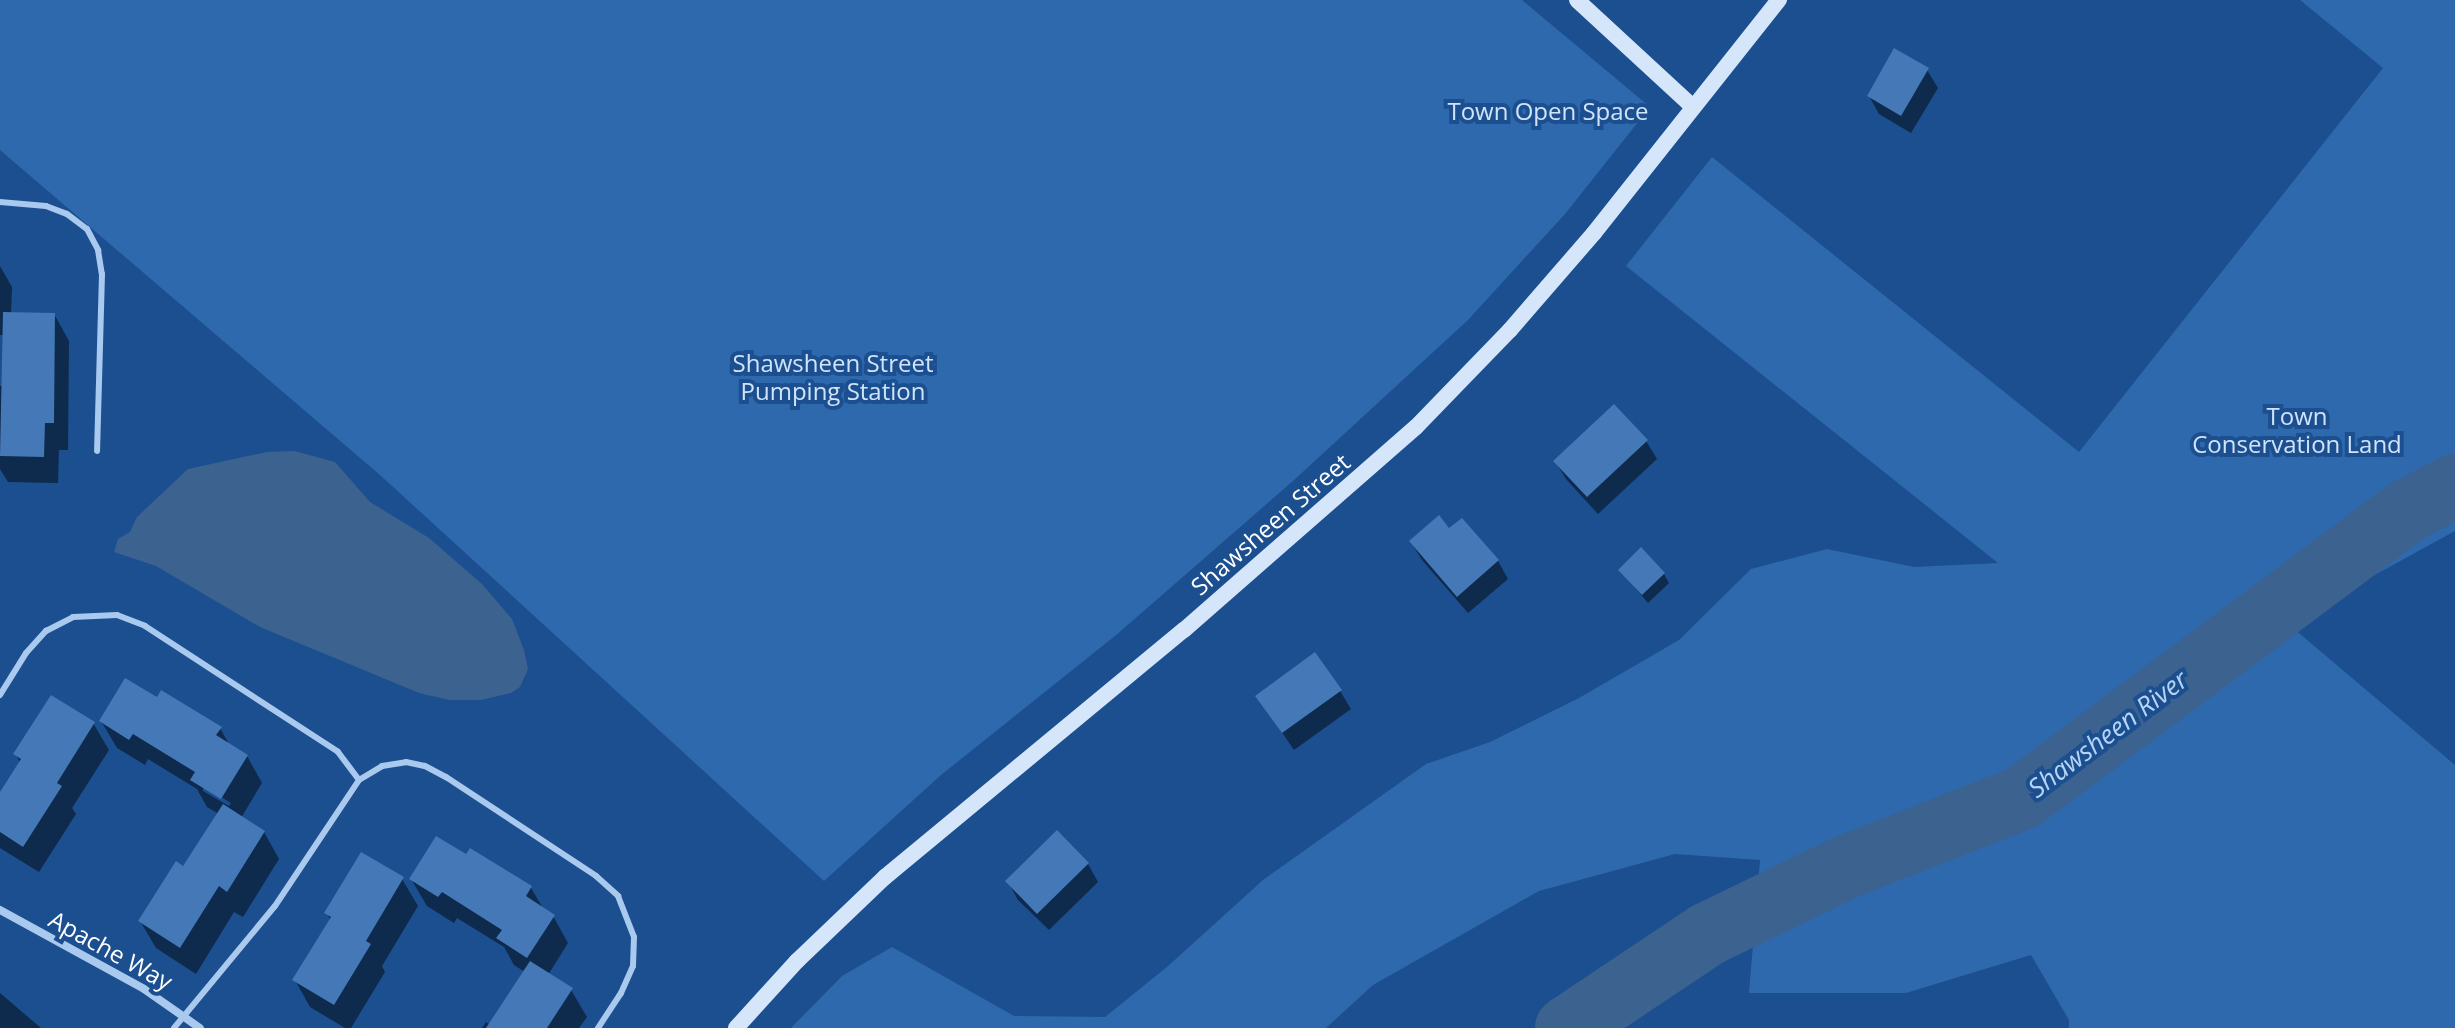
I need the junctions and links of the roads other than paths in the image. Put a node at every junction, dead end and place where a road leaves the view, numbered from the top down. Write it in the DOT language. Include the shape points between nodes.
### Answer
graph roads {
  1 [pos="1577,0"];
  2 [pos="1779,0"];
  3 [pos="1693,107"];
  4 [pos="0,202"];
  5 [pos="97,451"];
  6 [pos="0,695"];
  7 [pos="359,780"];
  8 [pos="0,910"];
  9 [pos="186,1015"];
  10 [pos="174,1028"];
  11 [pos="200,1028"];
  12 [pos="598,1028"];
  13 [pos="736,1028"];
  1 -- 3 [label="main road"];
  2 -- 3 [label="main road, Shawsheen Street"];
  3 -- 13 [label="main road, Shawsheen Street" via="1576,254 1416,427 1195,621 885,877"];
  4 -- 5 [label="lane" via="46,206 67,214 87,229 98,250 102,274"];
  6 -- 7 [label="lane" via="46,631 73,617 117,615 145,626 338,752"];
  7 -- 9 [label="lane" via="275,906"];
  7 -- 12 [label="lane" via="382,766 425,766 608,885 631,922 635,951 628,980"];
  8 -- 9 [label="street, Apache Way"];
  9 -- 10 [label="lane"];
  9 -- 11 [label="street, Apache Way"];
}
